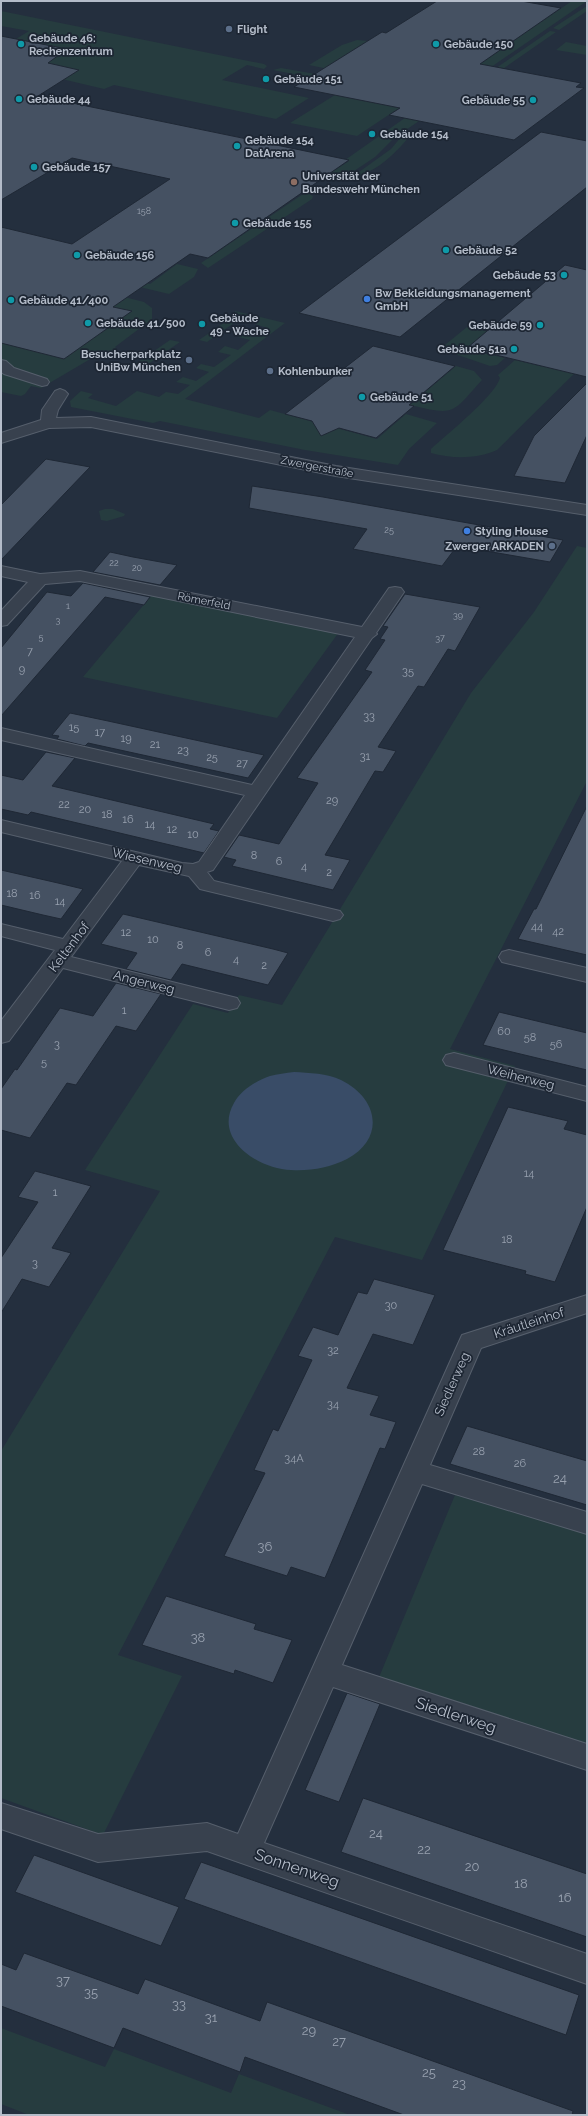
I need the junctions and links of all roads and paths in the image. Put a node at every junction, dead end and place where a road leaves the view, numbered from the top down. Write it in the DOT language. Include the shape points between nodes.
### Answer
graph roads {
  1 [pos="1,364"];
  2 [pos="42,382"];
  3 [pos="60,394"];
  4 [pos="48,423"];
  5 [pos="1,438"];
  6 [pos="587,510"];
  7 [pos="1,571"];
  8 [pos="40,579"];
  9 [pos="395,592"];
  10 [pos="1,621"];
  11 [pos="368,634"];
  12 [pos="1,734"];
  13 [pos="257,792"];
  14 [pos="1,826"];
  15 [pos="135,857"];
  16 [pos="195,870"];
  17 [pos="333,915"];
  18 [pos="1,930"];
  19 [pos="64,954"];
  20 [pos="509,956"];
  21 [pos="587,975"];
  22 [pos="229,1003"];
  23 [pos="1,1036"];
  24 [pos="454,1060"];
  25 [pos="587,1094"];
  26 [pos="587,1304"];
  27 [pos="471,1342"];
  28 [pos="414,1471"];
  29 [pos="587,1523"];
  30 [pos="325,1672"];
  31 [pos="587,1757"];
  32 [pos="1,1816"];
  33 [pos="246,1850"];
  34 [pos="587,1969"];
  1 -- 2 [label="street" via="9,371"];
  3 -- 4 [label="street" via="50,410"];
  4 -- 5 [label="street, Zwergerstraße"];
  4 -- 6 [label="street, Zwergerstraße" via="106,425 336,471"];
  7 -- 8 [label="street, Römerfeld"];
  8 -- 10 [label="street"];
  8 -- 11 [label="street, Römerfeld" via="80,576"];
  9 -- 11 [label="street"];
  11 -- 13 [label="street"];
  12 -- 13 [label="street"];
  13 -- 16 [label="street" via="206,866"];
  14 -- 15 [label="street, Wiesenweg"];
  15 -- 16 [label="street, Wiesenweg"];
  15 -- 19 [label="street, Keltenhof"];
  16 -- 17 [label="street, Wiesenweg" via="207,885"];
  18 -- 19 [label="street, Angerweg"];
  19 -- 22 [label="street, Angerweg"];
  19 -- 23 [label="street, Keltenhof"];
  20 -- 21 [label="street"];
  24 -- 25 [label="street, Weiherweg"];
  26 -- 27 [label="street, Kräutleinhof"];
  27 -- 28 [label="street, Siedlerweg"];
  28 -- 29 [label="street"];
  28 -- 30 [label="street, Siedlerweg"];
  30 -- 31 [label="street, Siedlerweg"];
  30 -- 33 [label="street, Siedlerweg"];
  32 -- 33 [label="street, Sonnenweg" via="98,1848 207,1837"];
  33 -- 34 [label="street, Sonnenweg"];
}
